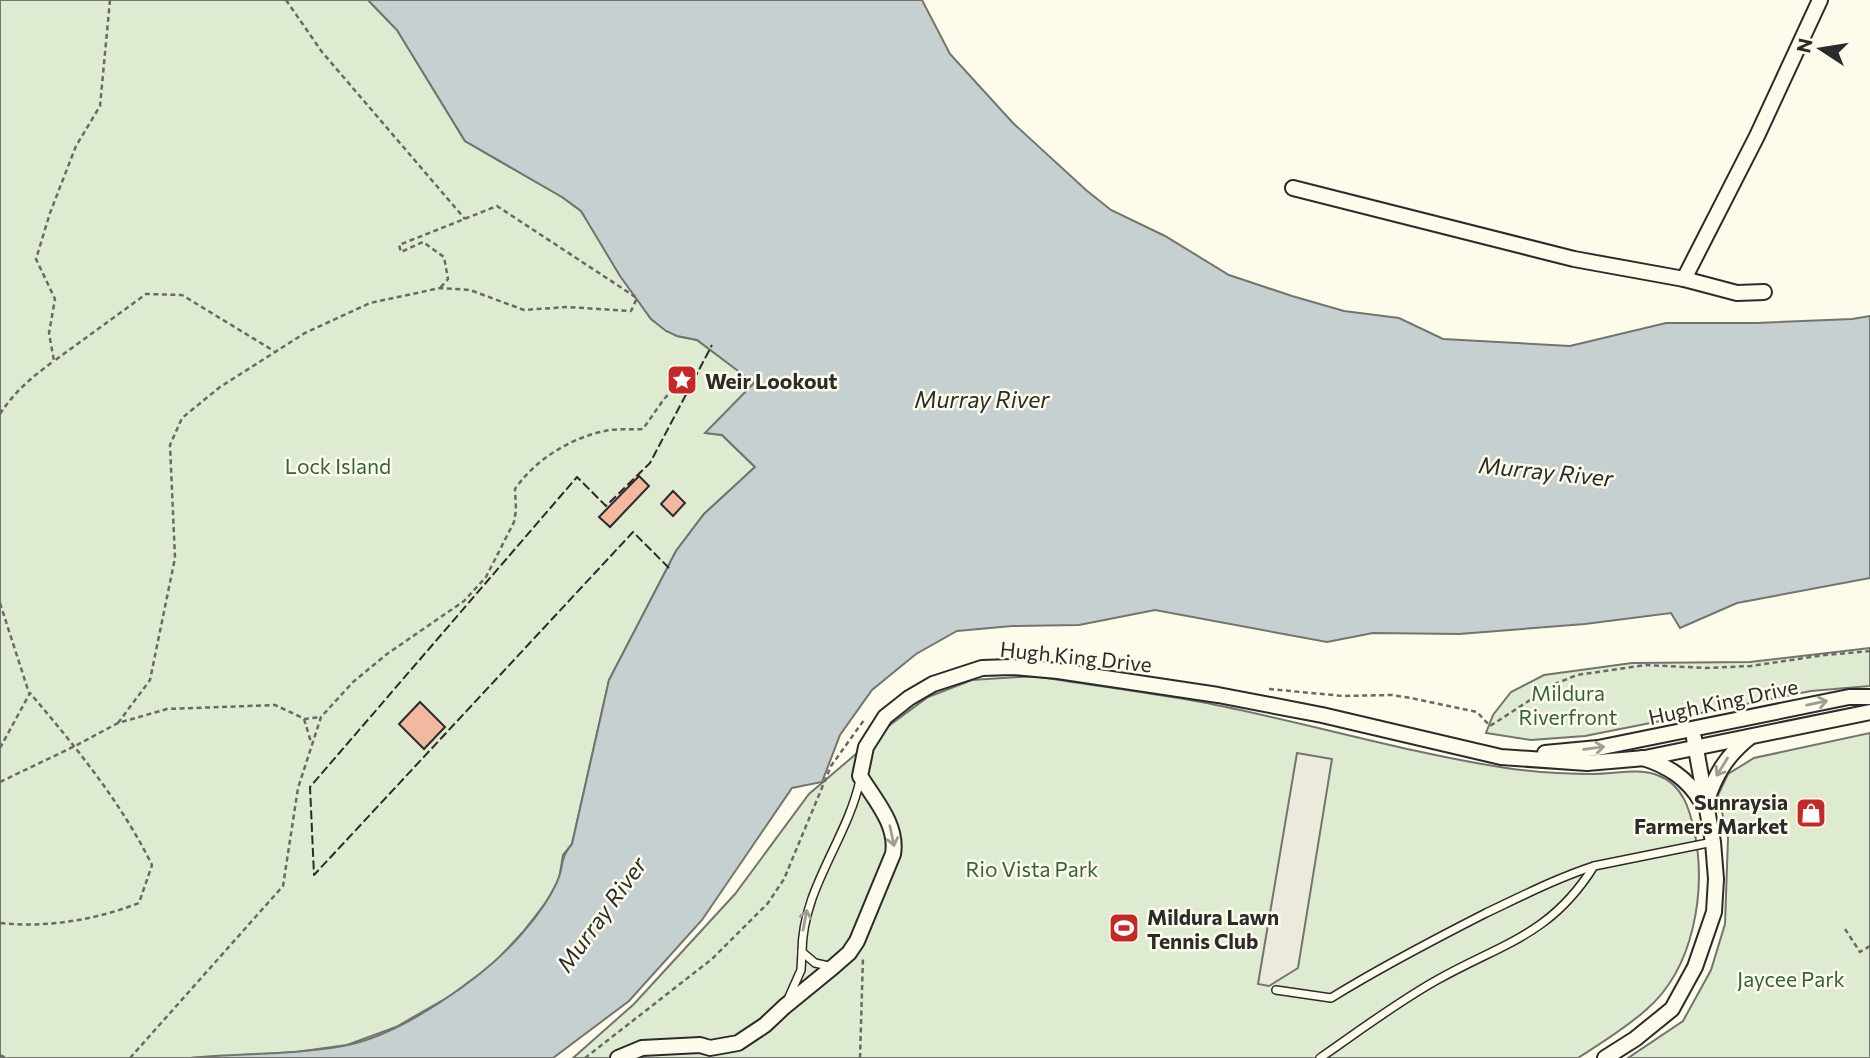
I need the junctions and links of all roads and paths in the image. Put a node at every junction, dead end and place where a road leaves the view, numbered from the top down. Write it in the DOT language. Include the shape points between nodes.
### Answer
graph roads {
  1 [pos="110,0"];
  2 [pos="286,0"];
  3 [pos="1820,0"];
  4 [pos="1293,188"];
  5 [pos="465,219"];
  6 [pos="1684,279"];
  7 [pos="440,288"];
  8 [pos="1764,292"];
  9 [pos="274,351"];
  10 [pos="54,361"];
  11 [pos="682,380"];
  12 [pos="0,414"];
  13 [pos="0,603"];
  14 [pos="1870,651"];
  15 [pos="1267,689"];
  16 [pos="30,694"];
  17 [pos="1870,697"];
  18 [pos="1870,712"];
  19 [pos="870,713"];
  20 [pos="321,717"];
  21 [pos="304,719"];
  22 [pos="118,723"];
  23 [pos="1692,730"];
  24 [pos="1752,735"];
  25 [pos="312,745"];
  26 [pos="75,746"];
  27 [pos="1695,746"];
  28 [pos="0,748"];
  29 [pos="1502,757"];
  30 [pos="1642,758"];
  31 [pos="860,776"];
  32 [pos="0,782"];
  33 [pos="1705,808"];
  34 [pos="1713,842"];
  35 [pos="1594,866"];
  36 [pos="0,923"];
  37 [pos="1845,929"];
  38 [pos="857,940"];
  39 [pos="1870,946"];
  40 [pos="802,952"];
  41 [pos="833,967"];
  42 [pos="1276,990"];
  43 [pos="783,1007"];
  44 [pos="0,1055"];
  45 [pos="6,1058"];
  46 [pos="130,1058"];
  47 [pos="585,1058"];
  48 [pos="618,1058"];
  49 [pos="860,1058"];
  50 [pos="1320,1058"];
  51 [pos="1605,1058"];
  1 -- 10 [label="path" via="100,106 76,146 36,259 55,299 50,333"];
  2 -- 5 [label="path" via="322,52"];
  3 -- 6 [label="street"];
  4 -- 6 [label="street" via="1574,260"];
  5 -- 7 [label="path" via="399,245 401,252 423,242 444,257 448,279"];
  5 -- 7 [label="path" via="497,206 637,298 631,311 524,310 470,290"];
  6 -- 8 [label="street" via="1737,293"];
  7 -- 9 [label="path" via="370,303"];
  9 -- 10 [label="path" via="182,296 146,294"];
  9 -- 22 [label="path" via="182,418 170,445 175,558 150,680"];
  10 -- 12 [label="path" via="31,377"];
  11 -- 20 [label="path" via="643,429 607,430 572,441 545,458 515,489 514,522 486,577 464,601 353,681"];
  13 -- 16 [label="path"];
  14 -- 15 [label="path" via="1751,666 1646,665 1577,675 1490,726 1477,712 1411,698"];
  16 -- 26 [label="path"];
  16 -- 28 [label="path"];
  23 -- 17 [label="street, Hugh King Drive, one-way" via="1849,697"];
  18 -- 24 [label="street, Hugh King Drive"];
  19 -- 47 [label="path" via="831,766 776,893 712,959"];
  20 -- 21 [label="path"];
  20 -- 25 [label="path"];
  21 -- 22 [label="path" via="275,705 234,705 167,709"];
  21 -- 25 [label="path"];
  22 -- 26 [label="path"];
  23 -- 27 [label="street"];
  29 -- 23 [label="street, Hugh King Drive, one-way" via="1598,748"];
  24 -- 27 [label="street, Hugh King Drive"];
  24 -- 33 [label="street, one-way" via="1723,763"];
  25 -- 46 [label="path" via="298,788 283,886"];
  26 -- 32 [label="path"];
  26 -- 36 [label="path" via="152,865 139,903 108,915 63,922"];
  27 -- 30 [label="street, Hugh King Drive"];
  27 -- 33 [label="street"];
  29 -- 30 [label="street, Hugh King Drive" via="1587,763"];
  29 -- 31 [label="street, Hugh King Drive" via="1278,706 1012,667 959,674 909,698 873,733"];
  30 -- 33 [label="street" via="1677,774"];
  31 -- 38 [label="street, one-way" via="893,830 895,843"];
  40 -- 31 [label="lane, one-way" via="809,902 853,803"];
  33 -- 34 [label="street"];
  34 -- 35 [label="lane"];
  34 -- 51 [label="street" via="1714,912 1695,967 1672,1009"];
  35 -- 42 [label="lane" via="1461,926 1331,998"];
  35 -- 50 [label="lane" via="1580,889 1531,933 1416,992"];
  37 -- 39 [label="path" via="1860,952"];
  38 -- 41 [label="street"];
  38 -- 49 [label="path" via="864,959"];
  40 -- 41 [label="lane" via="815,963"];
  40 -- 43 [label="lane" via="801,970"];
  41 -- 43 [label="street"];
  43 -- 48 [label="street" via="765,1026 738,1043 710,1048 642,1048"];
  44 -- 45 [label="path"];
}
